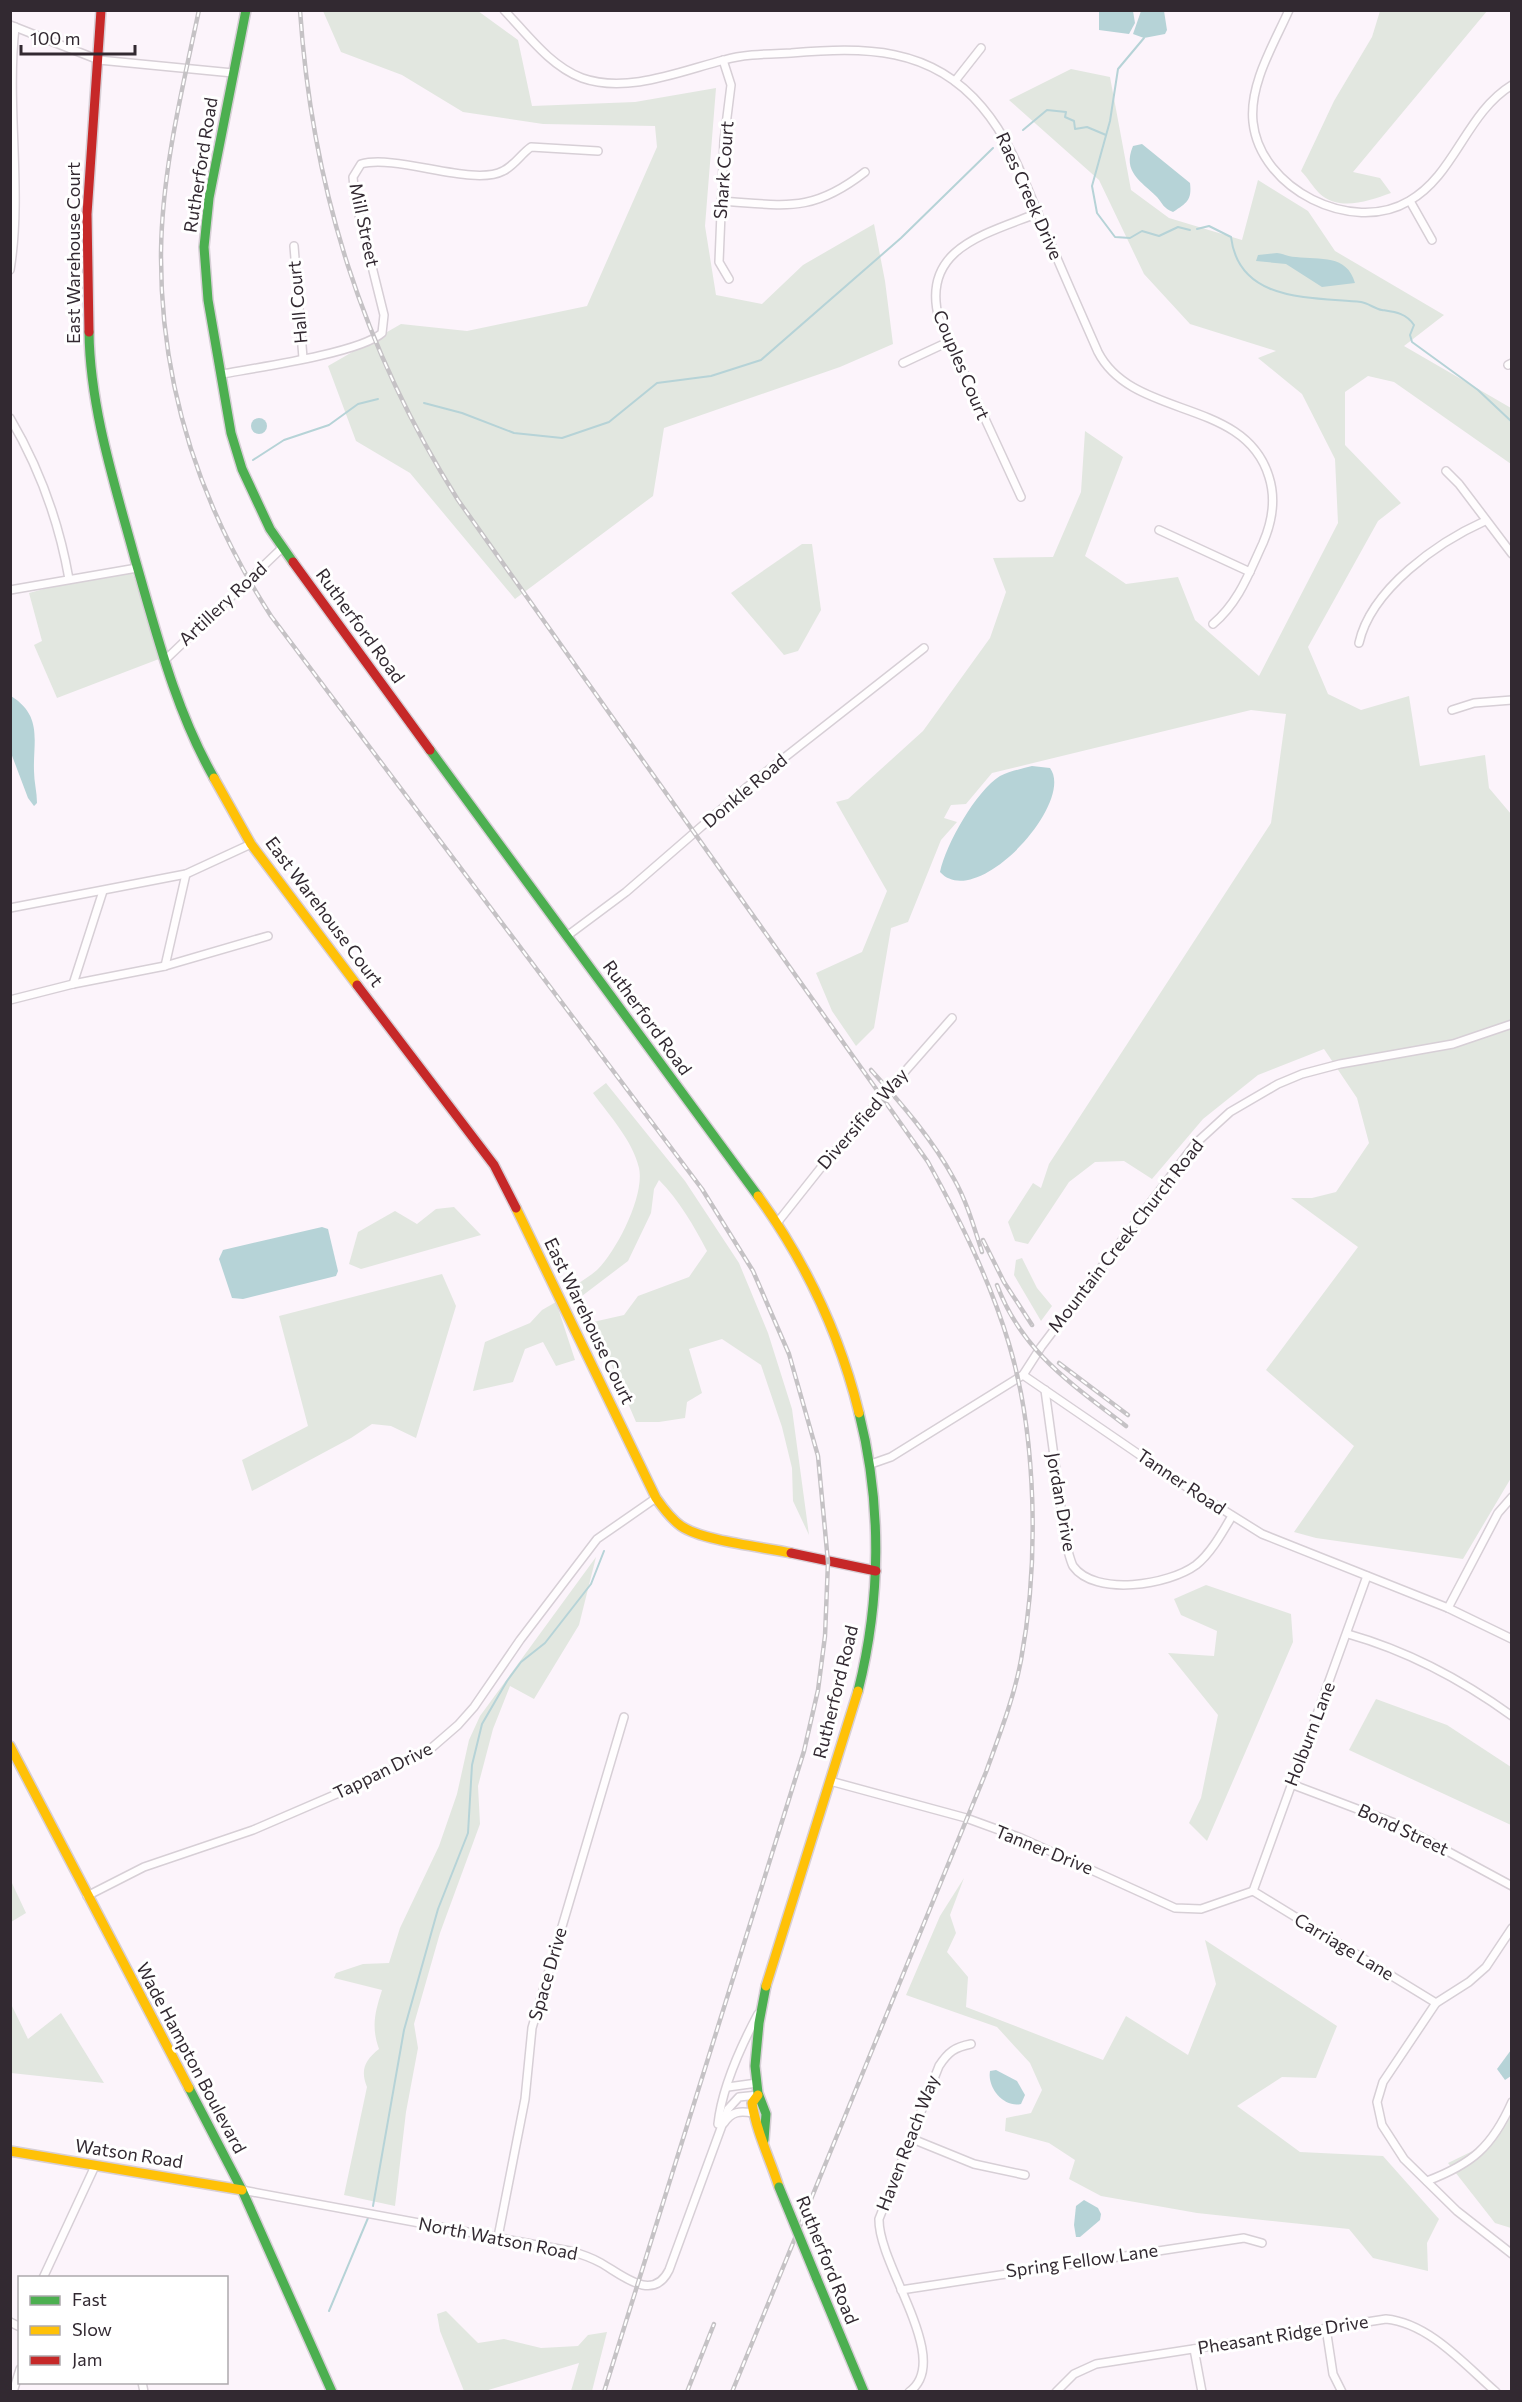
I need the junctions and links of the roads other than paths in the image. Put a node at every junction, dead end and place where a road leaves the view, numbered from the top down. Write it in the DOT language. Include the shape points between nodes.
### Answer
graph roads {
  1 [pos="101,10"];
  2 [pos="246,10"];
  3 [pos="504,10"];
  4 [pos="1290,10"];
  5 [pos="13,26"];
  6 [pos="981,48"];
  7 [pos="99,60"];
  8 [pos="723,60"];
  9 [pos="233,73"];
  10 [pos="956,81"];
  11 [pos="1512,85"];
  12 [pos="11,139"];
  13 [pos="598,151"];
  14 [pos="865,172"];
  15 [pos="721,201"];
  16 [pos="1410,201"];
  17 [pos="1038,213"];
  18 [pos="1432,240"];
  19 [pos="294,246"];
  20 [pos="10,270"];
  21 [pos="729,279"];
  22 [pos="948,342"];
  23 [pos="303,358"];
  24 [pos="903,363"];
  25 [pos="222,374"];
  26 [pos="10,418"];
  27 [pos="13,426"];
  28 [pos="1446,471"];
  29 [pos="1021,496"];
  30 [pos="1485,521"];
  31 [pos="1159,530"];
  32 [pos="282,548"];
  33 [pos="1512,554"];
  34 [pos="137,568"];
  35 [pos="1250,572"];
  36 [pos="69,579"];
  37 [pos="10,590"];
  38 [pos="1213,624"];
  39 [pos="1359,644"];
  40 [pos="924,648"];
  41 [pos="164,661"];
  42 [pos="1512,700"];
  43 [pos="1452,710"];
  44 [pos="251,844"];
  45 [pos="186,874"];
  46 [pos="103,891"];
  47 [pos="10,909"];
  48 [pos="268,936"];
  49 [pos="567,936"];
  50 [pos="165,966"];
  51 [pos="73,984"];
  52 [pos="10,1000"];
  53 [pos="952,1018"];
  54 [pos="1512,1024"];
  55 [pos="777,1224"];
  56 [pos="1023,1375"];
  57 [pos="1045,1390"];
  58 [pos="871,1464"];
  59 [pos="1512,1497"];
  60 [pos="656,1498"];
  61 [pos="1232,1516"];
  62 [pos="876,1571"];
  63 [pos="1368,1576"];
  64 [pos="1448,1608"];
  65 [pos="1348,1634"];
  66 [pos="1512,1640"];
  67 [pos="1512,1716"];
  68 [pos="624,1717"];
  69 [pos="10,1746"];
  70 [pos="830,1781"];
  71 [pos="1291,1784"];
  72 [pos="1512,1886"];
  73 [pos="1253,1891"];
  74 [pos="87,1896"];
  75 [pos="1512,1928"];
  76 [pos="1436,2003"];
  77 [pos="763,2004"];
  78 [pos="971,2044"];
  79 [pos="757,2083"];
  80 [pos="728,2087"];
  81 [pos="758,2095"];
  82 [pos="1512,2102"];
  83 [pos="753,2113"];
  84 [pos="717,2132"];
  85 [pos="910,2138"];
  86 [pos="764,2140"];
  87 [pos="10,2151"];
  88 [pos="95,2166"];
  89 [pos="1025,2175"];
  90 [pos="1427,2181"];
  91 [pos="242,2190"];
  92 [pos="498,2237"];
  93 [pos="1262,2243"];
  94 [pos="1512,2254"];
  95 [pos="43,2276"];
  96 [pos="901,2290"];
  97 [pos="1326,2328"];
  98 [pos="1194,2349"];
  99 [pos="18,2375"];
  100 [pos="13,2391"];
  101 [pos="332,2391"];
  102 [pos="864,2391"];
  103 [pos="909,2391"];
  104 [pos="1056,2391"];
  105 [pos="1202,2391"];
  106 [pos="1342,2391"];
  107 [pos="1496,2391"];
  1 -- 7 [label="street, East Warehouse Court"];
  2 -- 9 [label="street, Rutherford Road"];
  3 -- 8 [label="street, Raes Creek Drive" via="559,65 595,81 612,83 672,76"];
  4 -- 16 [label="street" via="1253,100 1254,130 1266,158 1290,184 1337,209 1374,212"];
  5 -- 7 [label="street"];
  5 -- 12 [label="street"];
  6 -- 10 [label="street"];
  7 -- 9 [label="street"];
  7 -- 34 [label="street, East Warehouse Court" via="87,214 89,342 101,431"];
  8 -- 10 [label="street, Raes Creek Drive" via="840,49 876,50 913,59"];
  8 -- 15 [label="street, Shark Court" via="731,85"];
  9 -- 25 [label="street, Rutherford Road" via="209,198 204,247 207,300"];
  10 -- 17 [label="street, Raes Creek Drive" via="996,123"];
  11 -- 16 [label="street" via="1490,102 1439,172"];
  12 -- 20 [label="street" via="14,231"];
  13 -- 23 [label="street, Mill Street" via="531,147 503,171 491,175 384,162 361,164 353,177 355,198 384,328 375,339 363,344"];
  14 -- 15 [label="street" via="842,189 814,201 791,205"];
  15 -- 21 [label="street, Shark Court" via="719,262"];
  16 -- 18 [label="street"];
  17 -- 22 [label="street, Couples Court" via="965,244 946,261 938,274 934,298"];
  17 -- 35 [label="street, Raes Creek Drive" via="1107,367 1130,385 1230,428 1248,441 1264,463 1271,483 1272,512 1267,535"];
  19 -- 23 [label="street, Hall Court"];
  22 -- 24 [label="street"];
  22 -- 29 [label="street, Couples Court"];
  23 -- 25 [label="street, Mill Street"];
  25 -- 32 [label="street, Rutherford Road" via="231,433 242,469 256,505"];
  26 -- 27 [label="street"];
  27 -- 36 [label="street" via="47,493"];
  28 -- 30 [label="street"];
  30 -- 33 [label="street"];
  30 -- 39 [label="street" via="1431,552 1404,573 1379,604"];
  31 -- 35 [label="street"];
  32 -- 41 [label="street, Artillery Road"];
  32 -- 49 [label="street, Rutherford Road"];
  34 -- 36 [label="street"];
  34 -- 41 [label="street, East Warehouse Court"];
  35 -- 38 [label="street, Raes Creek Drive" via="1236,601"];
  36 -- 37 [label="street"];
  40 -- 49 [label="street, Donkle Road"];
  41 -- 44 [label="street, East Warehouse Court" via="197,748"];
  42 -- 43 [label="street" via="1474,703"];
  44 -- 45 [label="street"];
  44 -- 60 [label="street, East Warehouse Court" via="494,1165"];
  45 -- 46 [label="street"];
  45 -- 50 [label="street"];
  46 -- 47 [label="street"];
  46 -- 51 [label="street"];
  48 -- 50 [label="street"];
  49 -- 55 [label="street, Rutherford Road"];
  50 -- 51 [label="street"];
  51 -- 52 [label="street"];
  53 -- 55 [label="street, Diversified Way" via="827,1160"];
  54 -- 56 [label="street, Mountain Creek Church Road" via="1424,1051 1302,1074 1230,1112 1195,1144"];
  55 -- 58 [label="street, Rutherford Road" via="809,1276 837,1336 857,1396"];
  56 -- 57 [label="street, Tanner Road"];
  56 -- 58 [label="street" via="891,1457"];
  57 -- 61 [label="street, Tanner Road"];
  57 -- 61 [label="street, Jordan Drive" via="1066,1544 1073,1566 1086,1576 1143,1586 1179,1576 1206,1554"];
  58 -- 62 [label="street, Rutherford Road"];
  59 -- 64 [label="street" via="1498,1513"];
  60 -- 62 [label="street, East Warehouse Court" via="671,1519 694,1533"];
  60 -- 74 [label="street, Tappan Drive" via="597,1539 474,1707 428,1751 253,1830 144,1867"];
  61 -- 63 [label="street, Tanner Road" via="1287,1545"];
  62 -- 70 [label="street, Rutherford Road" via="866,1658"];
  63 -- 64 [label="street, Tanner Road"];
  63 -- 65 [label="street, Holburn Lane"];
  64 -- 66 [label="street, Tanner Road"];
  65 -- 67 [label="street" via="1392,1648 1453,1676"];
  65 -- 71 [label="street, Holburn Lane"];
  68 -- 92 [label="street, Space Drive" via="532,2028 525,2099"];
  69 -- 74 [label="street, Wade Hampton Boulevard"];
  70 -- 73 [label="street, Tanner Drive" via="966,1818 1021,1838 1175,1908 1201,1909"];
  70 -- 77 [label="street, Rutherford Road"];
  71 -- 72 [label="street, Bond Street" via="1381,1817"];
  71 -- 73 [label="street, Holburn Lane"];
  73 -- 76 [label="street, Carriage Lane"];
  74 -- 91 [label="street, Wade Hampton Boulevard"];
  75 -- 76 [label="street" via="1486,1967"];
  76 -- 90 [label="street" via="1383,2082 1377,2102 1388,2135 1404,2159"];
  77 -- 79 [label="street, Rutherford Road"];
  77 -- 80 [label="street, North Watson Road"];
  78 -- 85 [label="street, Haven Reach Way" via="955,2047 946,2054"];
  79 -- 80 [label="street"];
  79 -- 81 [label="street, Rutherford Road"];
  80 -- 84 [label="street, North Watson Road"];
  81 -- 83 [label="street, Rutherford Road" via="752,2103"];
  81 -- 84 [label="street, North Watson Road" via="735,2099"];
  81 -- 86 [label="street, Rutherford Road" via="766,2118"];
  82 -- 90 [label="street" via="1475,2157 1458,2169"];
  83 -- 84 [label="street, North Watson Road" via="732,2114"];
  83 -- 86 [label="street, Rutherford Road"];
  84 -- 92 [label="street, North Watson Road" via="669,2270 656,2284 631,2283 577,2253"];
  85 -- 89 [label="street" via="974,2164"];
  85 -- 96 [label="street, Haven Reach Way" via="879,2219 878,2234"];
  86 -- 102 [label="street, Rutherford Road, bridge" via="779,2187"];
  87 -- 88 [label="street, Watson Road"];
  88 -- 91 [label="street, Watson Road"];
  88 -- 95 [label="street"];
  90 -- 94 [label="street"];
  91 -- 92 [label="street, North Watson Road"];
  91 -- 101 [label="street, Wade Hampton Boulevard"];
  93 -- 96 [label="street, Spring Fellow Lane" via="1244,2238"];
  96 -- 103 [label="street, Haven Reach Way" via="925,2352 921,2379"];
  97 -- 98 [label="street, Pheasant Ridge Drive"];
  97 -- 106 [label="street" via="1333,2374"];
  97 -- 107 [label="street, Pheasant Ridge Drive" via="1386,2319 1406,2322 1424,2332"];
  98 -- 104 [label="street, Pheasant Ridge Drive" via="1096,2364 1074,2374"];
  98 -- 105 [label="street"];
  99 -- 100 [label="street"];
}
